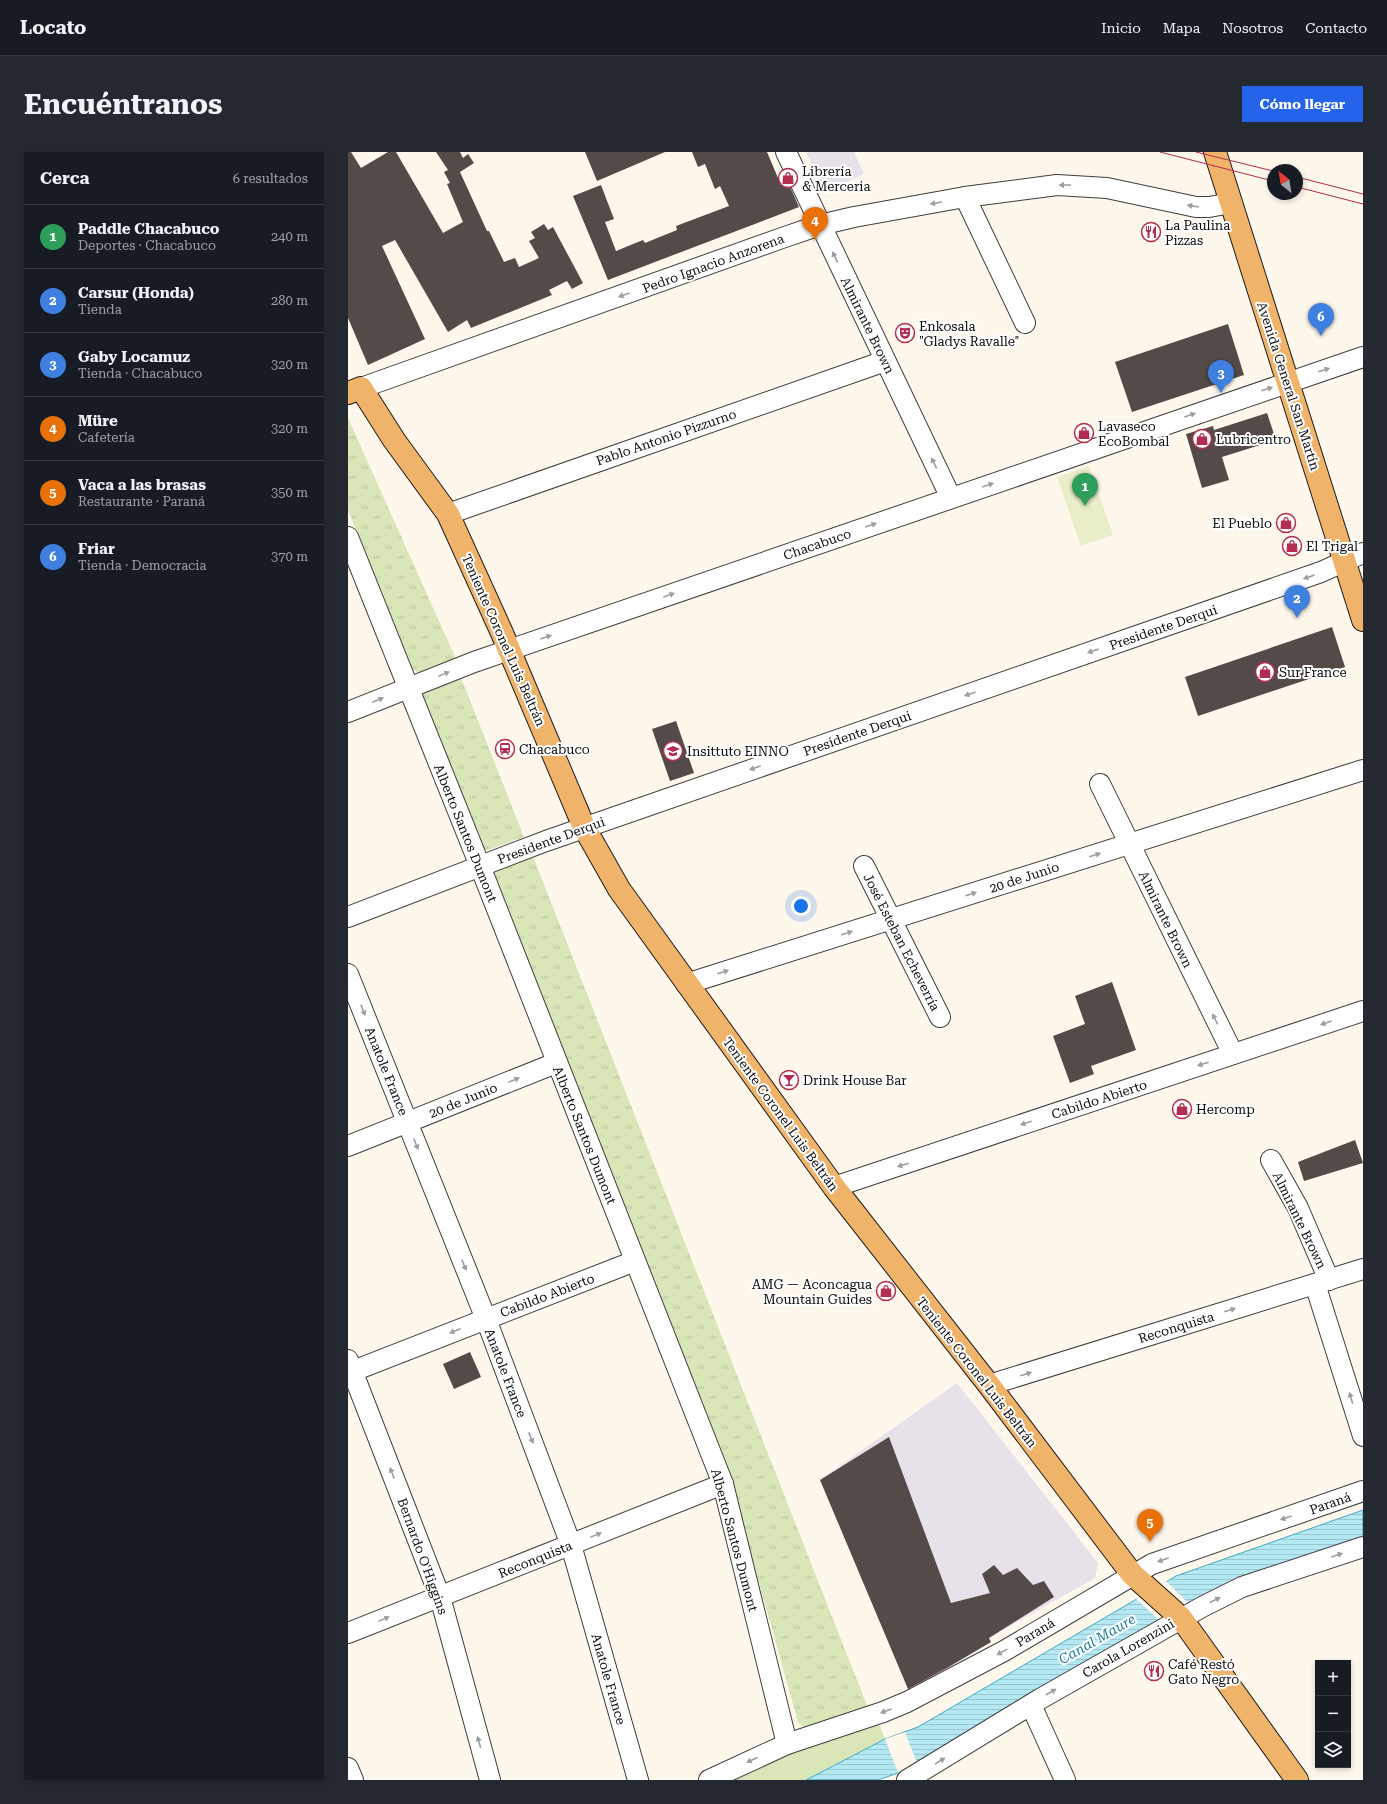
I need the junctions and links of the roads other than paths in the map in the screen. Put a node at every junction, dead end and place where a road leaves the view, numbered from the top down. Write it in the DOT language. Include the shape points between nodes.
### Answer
graph roads {
  1 [pos="786,152"];
  2 [pos="1215,152"];
  3 [pos="965,197"];
  4 [pos="1231,203"];
  5 [pos="820,225"];
  6 [pos="1025,323"];
  7 [pos="1363,357"];
  8 [pos="884,361"];
  9 [pos="1288,382"];
  10 [pos="354,391"];
  11 [pos="951,498"];
  12 [pos="448,514"];
  13 [pos="348,537"];
  14 [pos="1354,558"];
  15 [pos="1363,620"];
  16 [pos="509,650"];
  17 [pos="408,688"];
  18 [pos="348,712"];
  19 [pos="1363,770"];
  20 [pos="1100,784"];
  21 [pos="584,827"];
  22 [pos="1130,844"];
  23 [pos="480,866"];
  24 [pos="864,866"];
  25 [pos="348,917"];
  26 [pos="891,919"];
  27 [pos="348,974"];
  28 [pos="686,984"];
  29 [pos="1363,1011"];
  30 [pos="940,1017"];
  31 [pos="1233,1054"];
  32 [pos="556,1063"];
  33 [pos="408,1122"];
  34 [pos="348,1146"];
  35 [pos="1271,1160"];
  36 [pos="834,1188"];
  37 [pos="635,1260"];
  38 [pos="1363,1269"];
  39 [pos="1322,1282"];
  40 [pos="486,1319"];
  41 [pos="350,1368"];
  42 [pos="989,1385"];
  43 [pos="1363,1436"];
  44 [pos="723,1484"];
  45 [pos="1363,1491"];
  46 [pos="571,1544"];
  47 [pos="1363,1547"];
  48 [pos="1132,1574"];
  49 [pos="440,1597"];
  50 [pos="1177,1615"];
  51 [pos="348,1633"];
  52 [pos="1031,1704"];
  53 [pos="787,1744"];
  54 [pos="348,1768"];
  55 [pos="353,1780"];
  56 [pos="490,1780"];
  57 [pos="638,1780"];
  58 [pos="709,1780"];
  59 [pos="907,1780"];
  60 [pos="1065,1780"];
  61 [pos="1296,1780"];
  1 -- 5 [label="street, Almirante Brown"];
  2 -- 4 [label="main road, Avenida General San Martín"];
  4 -- 3 [label="street, Pedro Ignacio Anzorena, one-way" via="1196,207 1107,188 1074,185"];
  3 -- 5 [label="street, Pedro Ignacio Anzorena, one-way"];
  3 -- 6 [label="street"];
  4 -- 9 [label="main road, Avenida General San Martín"];
  8 -- 5 [label="street, Almirante Brown, one-way"];
  5 -- 10 [label="street, Pedro Ignacio Anzorena, one-way"];
  9 -- 7 [label="street, Chacabuco, one-way"];
  11 -- 8 [label="street, Almirante Brown, one-way"];
  8 -- 12 [label="street, Pablo Antonio Pizzurno"];
  11 -- 9 [label="street, Chacabuco, one-way"];
  9 -- 14 [label="main road, Avenida General San Martín"];
  10 -- 12 [label="main road, Teniente Coronel Luis Beltrán" via="394,440"];
  16 -- 11 [label="street, Chacabuco, one-way"];
  12 -- 16 [label="main road, Teniente Coronel Luis Beltrán"];
  13 -- 17 [label="street, Alberto Santos Dumont"];
  14 -- 15 [label="main road, Avenida General San Martín"];
  14 -- 21 [label="street, Presidente Derqui, one-way" via="1321,572"];
  17 -- 16 [label="street, Chacabuco, one-way"];
  16 -- 21 [label="main road, Teniente Coronel Luis Beltrán"];
  18 -- 17 [label="street, Chacabuco, one-way"];
  17 -- 23 [label="street, Alberto Santos Dumont"];
  19 -- 22 [label="street, 20 de Junio"];
  20 -- 22 [label="street, Almirante Brown"];
  21 -- 23 [label="street, Presidente Derqui"];
  21 -- 28 [label="main road, Teniente Coronel Luis Beltrán" via="619,889"];
  26 -- 22 [label="street, 20 de Junio, one-way"];
  31 -- 22 [label="street, Almirante Brown, one-way"];
  23 -- 25 [label="street, Presidente Derqui"];
  23 -- 32 [label="street, Alberto Santos Dumont"];
  24 -- 26 [label="street, José Esteban Echeverría"];
  28 -- 26 [label="street, 20 de Junio, one-way"];
  26 -- 30 [label="street, José Esteban Echeverría"];
  27 -- 33 [label="street, Anatole France, one-way"];
  28 -- 36 [label="main road, Teniente Coronel Luis Beltrán"];
  29 -- 31 [label="street, Cabildo Abierto, one-way"];
  31 -- 36 [label="street, Cabildo Abierto, one-way"];
  33 -- 32 [label="street, 20 de Junio, one-way"];
  32 -- 37 [label="street, Alberto Santos Dumont"];
  33 -- 34 [label="street, 20 de Junio"];
  33 -- 40 [label="street, Anatole France, one-way"];
  35 -- 39 [label="street, Almirante Brown" via="1301,1215"];
  36 -- 42 [label="main road, Teniente Coronel Luis Beltrán"];
  37 -- 40 [label="street, Cabildo Abierto"];
  37 -- 44 [label="street, Alberto Santos Dumont"];
  38 -- 39 [label="street, Reconquista"];
  42 -- 39 [label="street, Reconquista, one-way"];
  43 -- 39 [label="street, Almirante Brown, one-way"];
  40 -- 41 [label="street, Cabildo Abierto, one-way"];
  40 -- 46 [label="street, Anatole France, one-way"];
  49 -- 41 [label="street, Bernardo O'Higgins, one-way"];
  42 -- 48 [label="main road, Teniente Coronel Luis Beltrán"];
  46 -- 44 [label="street, Reconquista, one-way"];
  44 -- 53 [label="street, Alberto Santos Dumont"];
  45 -- 48 [label="street, Paraná, one-way" via="1152,1564"];
  46 -- 49 [label="street, Reconquista"];
  46 -- 57 [label="street, Anatole France"];
  50 -- 47 [label="street, Carola Lorenzini, one-way" via="1242,1587"];
  48 -- 50 [label="main road, Teniente Coronel Luis Beltrán"];
  48 -- 53 [label="street, Paraná, one-way" via="1004,1651 907,1702"];
  51 -- 49 [label="street, Reconquista, one-way"];
  56 -- 49 [label="street, Bernardo O'Higgins, one-way"];
  52 -- 50 [label="street, Carola Lorenzini, one-way"];
  50 -- 61 [label="main road, Teniente Coronel Luis Beltrán"];
  59 -- 52 [label="street, Carola Lorenzini, one-way"];
  52 -- 60 [label="street"];
  53 -- 58 [label="street, Paraná, one-way"];
  54 -- 55 [label="street"];
}
